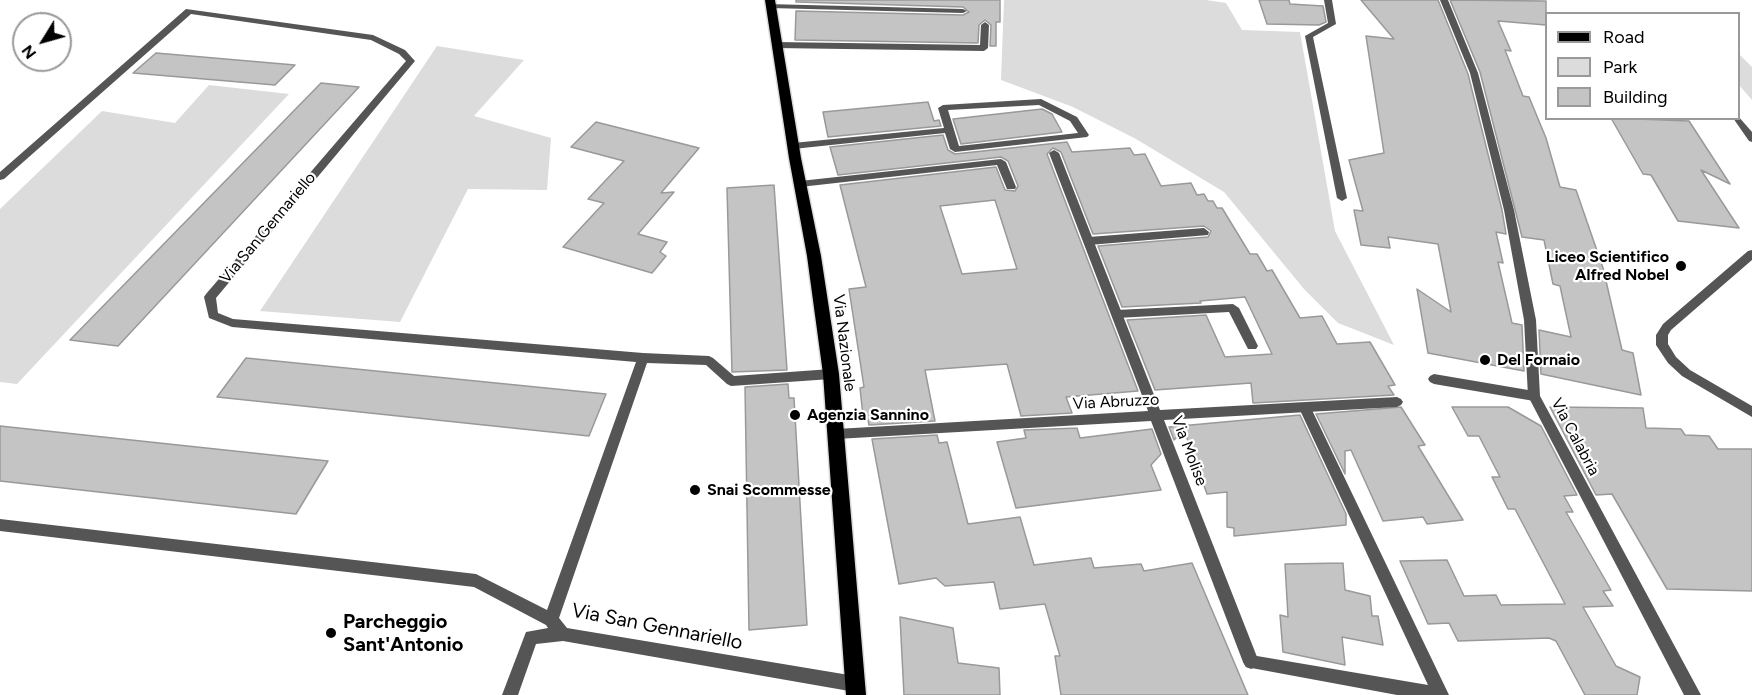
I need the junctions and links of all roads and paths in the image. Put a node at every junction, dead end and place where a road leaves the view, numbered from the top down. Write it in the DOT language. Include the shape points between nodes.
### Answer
graph roads {
  1 [pos="1328,0"];
  2 [pos="1444,0"];
  3 [pos="770,3"];
  4 [pos="893,5"];
  5 [pos="963,11"];
  6 [pos="985,25"];
  7 [pos="776,45"];
  8 [pos="1738,120"];
  9 [pos="949,130"];
  10 [pos="1752,139"];
  11 [pos="793,146"];
  12 [pos="1054,153"];
  13 [pos="0,177"];
  14 [pos="800,184"];
  15 [pos="1011,187"];
  16 [pos="1342,198"];
  17 [pos="1204,232"];
  18 [pos="1089,241"];
  19 [pos="1752,254"];
  20 [pos="1117,314"];
  21 [pos="1252,346"];
  22 [pos="643,358"];
  23 [pos="831,374"];
  24 [pos="1434,379"];
  25 [pos="1534,396"];
  26 [pos="1397,402"];
  27 [pos="1305,408"];
  28 [pos="1752,412"];
  29 [pos="1158,417"];
  30 [pos="836,434"];
  31 [pos="0,525"];
  32 [pos="551,620"];
  33 [pos="563,634"];
  34 [pos="855,690"];
  35 [pos="1441,694"];
  36 [pos="510,695"];
  37 [pos="1693,695"];
  1 -- 16 [label="street" via="1332,24 1309,36"];
  2 -- 25 [label="street, Via Calabria" via="1473,73 1509,210 1530,320"];
  3 -- 4 [label="street"];
  3 -- 7 [label="main road, Via Nazionale"];
  4 -- 5 [label="street"];
  6 -- 7 [label="street" via="984,48"];
  7 -- 11 [label="main road, Via Nazionale"];
  8 -- 10 [label="street"];
  9 -- 9 [label="street" via="943,108 1041,102 1074,119 1084,135 955,149"];
  9 -- 11 [label="street"];
  11 -- 14 [label="main road, Via Nazionale"];
  12 -- 18 [label="street, Via Molise"];
  13 -- 22 [label="street, Via San Gennariello" via="189,11 373,38 402,52 411,61 210,297 213,315 232,323"];
  14 -- 15 [label="street" via="1001,162"];
  14 -- 23 [label="main road, Via Nazionale"];
  17 -- 18 [label="street"];
  18 -- 20 [label="street, Via Molise"];
  19 -- 28 [label="street" via="1667,327 1662,345 1686,373"];
  20 -- 21 [label="street" via="1233,308"];
  20 -- 29 [label="street, Via Molise"];
  22 -- 23 [label="street, Via San Gennariello" via="709,361 731,381"];
  22 -- 32 [label="street"];
  23 -- 30 [label="main road, Via Nazionale"];
  24 -- 25 [label="street"];
  25 -- 37 [label="street, Via Calabria"];
  26 -- 27 [label="street, Via Abruzzo"];
  27 -- 29 [label="street, Via Abruzzo"];
  27 -- 35 [label="street"];
  29 -- 30 [label="street, Via Abruzzo"];
  29 -- 35 [label="street, Via Molise" via="1251,663"];
  30 -- 34 [label="main road, Via Nazionale"];
  31 -- 32 [label="street, Via San Gennariello" via="476,581"];
  32 -- 33 [label="street, Via San Gennariello"];
  33 -- 34 [label="street, Via San Gennariello"];
  33 -- 36 [label="street" via="531,637"];
}
